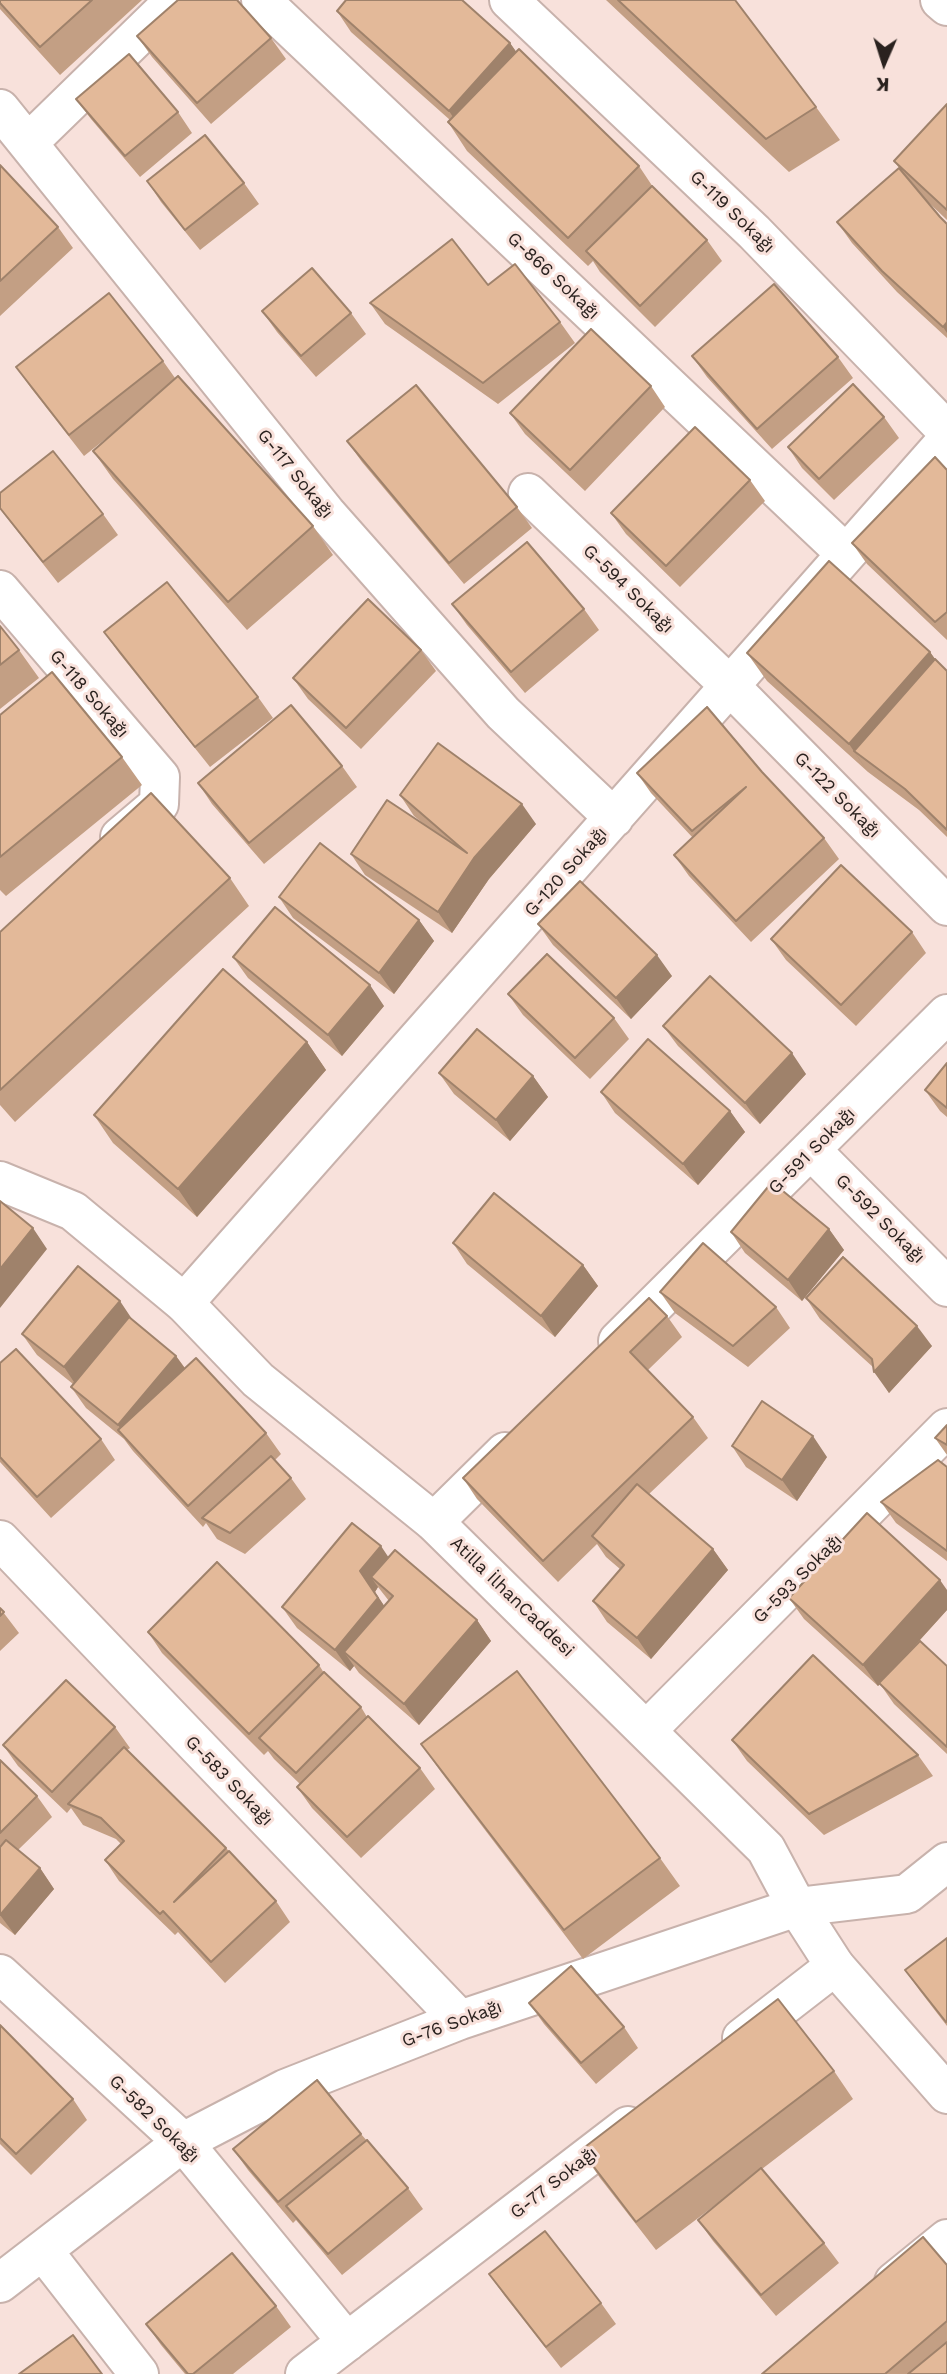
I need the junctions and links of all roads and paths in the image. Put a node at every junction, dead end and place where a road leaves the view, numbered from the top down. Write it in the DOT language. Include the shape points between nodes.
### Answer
graph roads {
  1 [pos="176,0"];
  2 [pos="261,0"];
  3 [pos="509,0"];
  4 [pos="940,0"];
  5 [pos="947,6"];
  6 [pos="0,109"];
  7 [pos="28,143"];
  8 [pos="947,431"];
  9 [pos="947,440"];
  10 [pos="528,493"];
  11 [pos="845,553"];
  12 [pos="0,590"];
  13 [pos="728,684"];
  14 [pos="614,818"];
  15 [pos="95,859"];
  16 [pos="947,906"];
  17 [pos="947,1014"];
  18 [pos="812,1151"];
  19 [pos="0,1181"];
  20 [pos="947,1287"];
  21 [pos="184,1303"];
  22 [pos="594,1366"];
  23 [pos="534,1424"];
  24 [pos="947,1428"];
  25 [pos="434,1522"];
  26 [pos="0,1540"];
  27 [pos="648,1729"];
  28 [pos="947,1862"];
  29 [pos="797,1907"];
  30 [pos="835,1966"];
  31 [pos="0,1974"];
  32 [pos="460,2020"];
  33 [pos="713,2060"];
  34 [pos="947,2094"];
  35 [pos="658,2103"];
  36 [pos="183,2142"];
  37 [pos="947,2239"];
  38 [pos="44,2252"];
  39 [pos="0,2284"];
  40 [pos="864,2306"];
  41 [pos="347,2342"];
  42 [pos="139,2374"];
  43 [pos="305,2374"];
  1 -- 7 [label="street"];
  2 -- 11 [label="street, G-866 Sokağı"];
  3 -- 8 [label="street, G-119 Sokağı" via="754,232"];
  4 -- 5 [label="street"];
  6 -- 7 [label="street, G-117 Sokağı"];
  7 -- 14 [label="street, G-117 Sokağı" via="326,513 503,713"];
  9 -- 11 [label="street, G-120 Sokağı"];
  10 -- 13 [label="street, G-594 Sokağı"];
  11 -- 13 [label="street, G-120 Sokağı"];
  12 -- 15 [label="street, G-118 Sokağı" via="160,777 159,804"];
  13 -- 14 [label="street, G-120 Sokağı"];
  13 -- 16 [label="street, G-122 Sokağı"];
  14 -- 21 [label="street, G-120 Sokağı"];
  17 -- 18 [label="street, G-591 Sokağı"];
  18 -- 20 [label="street, G-592 Sokağı"];
  18 -- 22 [label="street, G-591 Sokağı"];
  19 -- 21 [label="street, Atilla İlhanCaddesi" via="73,1211"];
  21 -- 25 [label="street, Atilla İlhanCaddesi" via="258,1380"];
  23 -- 25 [label="street"];
  24 -- 27 [label="street, G-593 Sokağı"];
  25 -- 27 [label="street, Atilla İlhanCaddesi"];
  26 -- 32 [label="street, G-583 Sokağı"];
  27 -- 29 [label="street, Atilla İlhanCaddesi" via="766,1849"];
  28 -- 29 [label="street, G-76 Sokağı" via="907,1894"];
  29 -- 30 [label="street, Atilla İlhanCaddesi"];
  29 -- 32 [label="street, G-76 Sokağı"];
  30 -- 33 [label="street"];
  30 -- 34 [label="street, Atilla İlhanCaddesi"];
  31 -- 36 [label="street, G-582 Sokağı"];
  32 -- 36 [label="street, G-76 Sokağı" via="285,2089"];
  35 -- 41 [label="street, G-77 Sokağı"];
  36 -- 38 [label="street, G-76 Sokağı"];
  36 -- 41 [label="street, G-582 Sokağı"];
  37 -- 40 [label="street"];
  38 -- 39 [label="street, G-76 Sokağı"];
  38 -- 42 [label="street"];
  41 -- 43 [label="street, G-77 Sokağı"];
}
